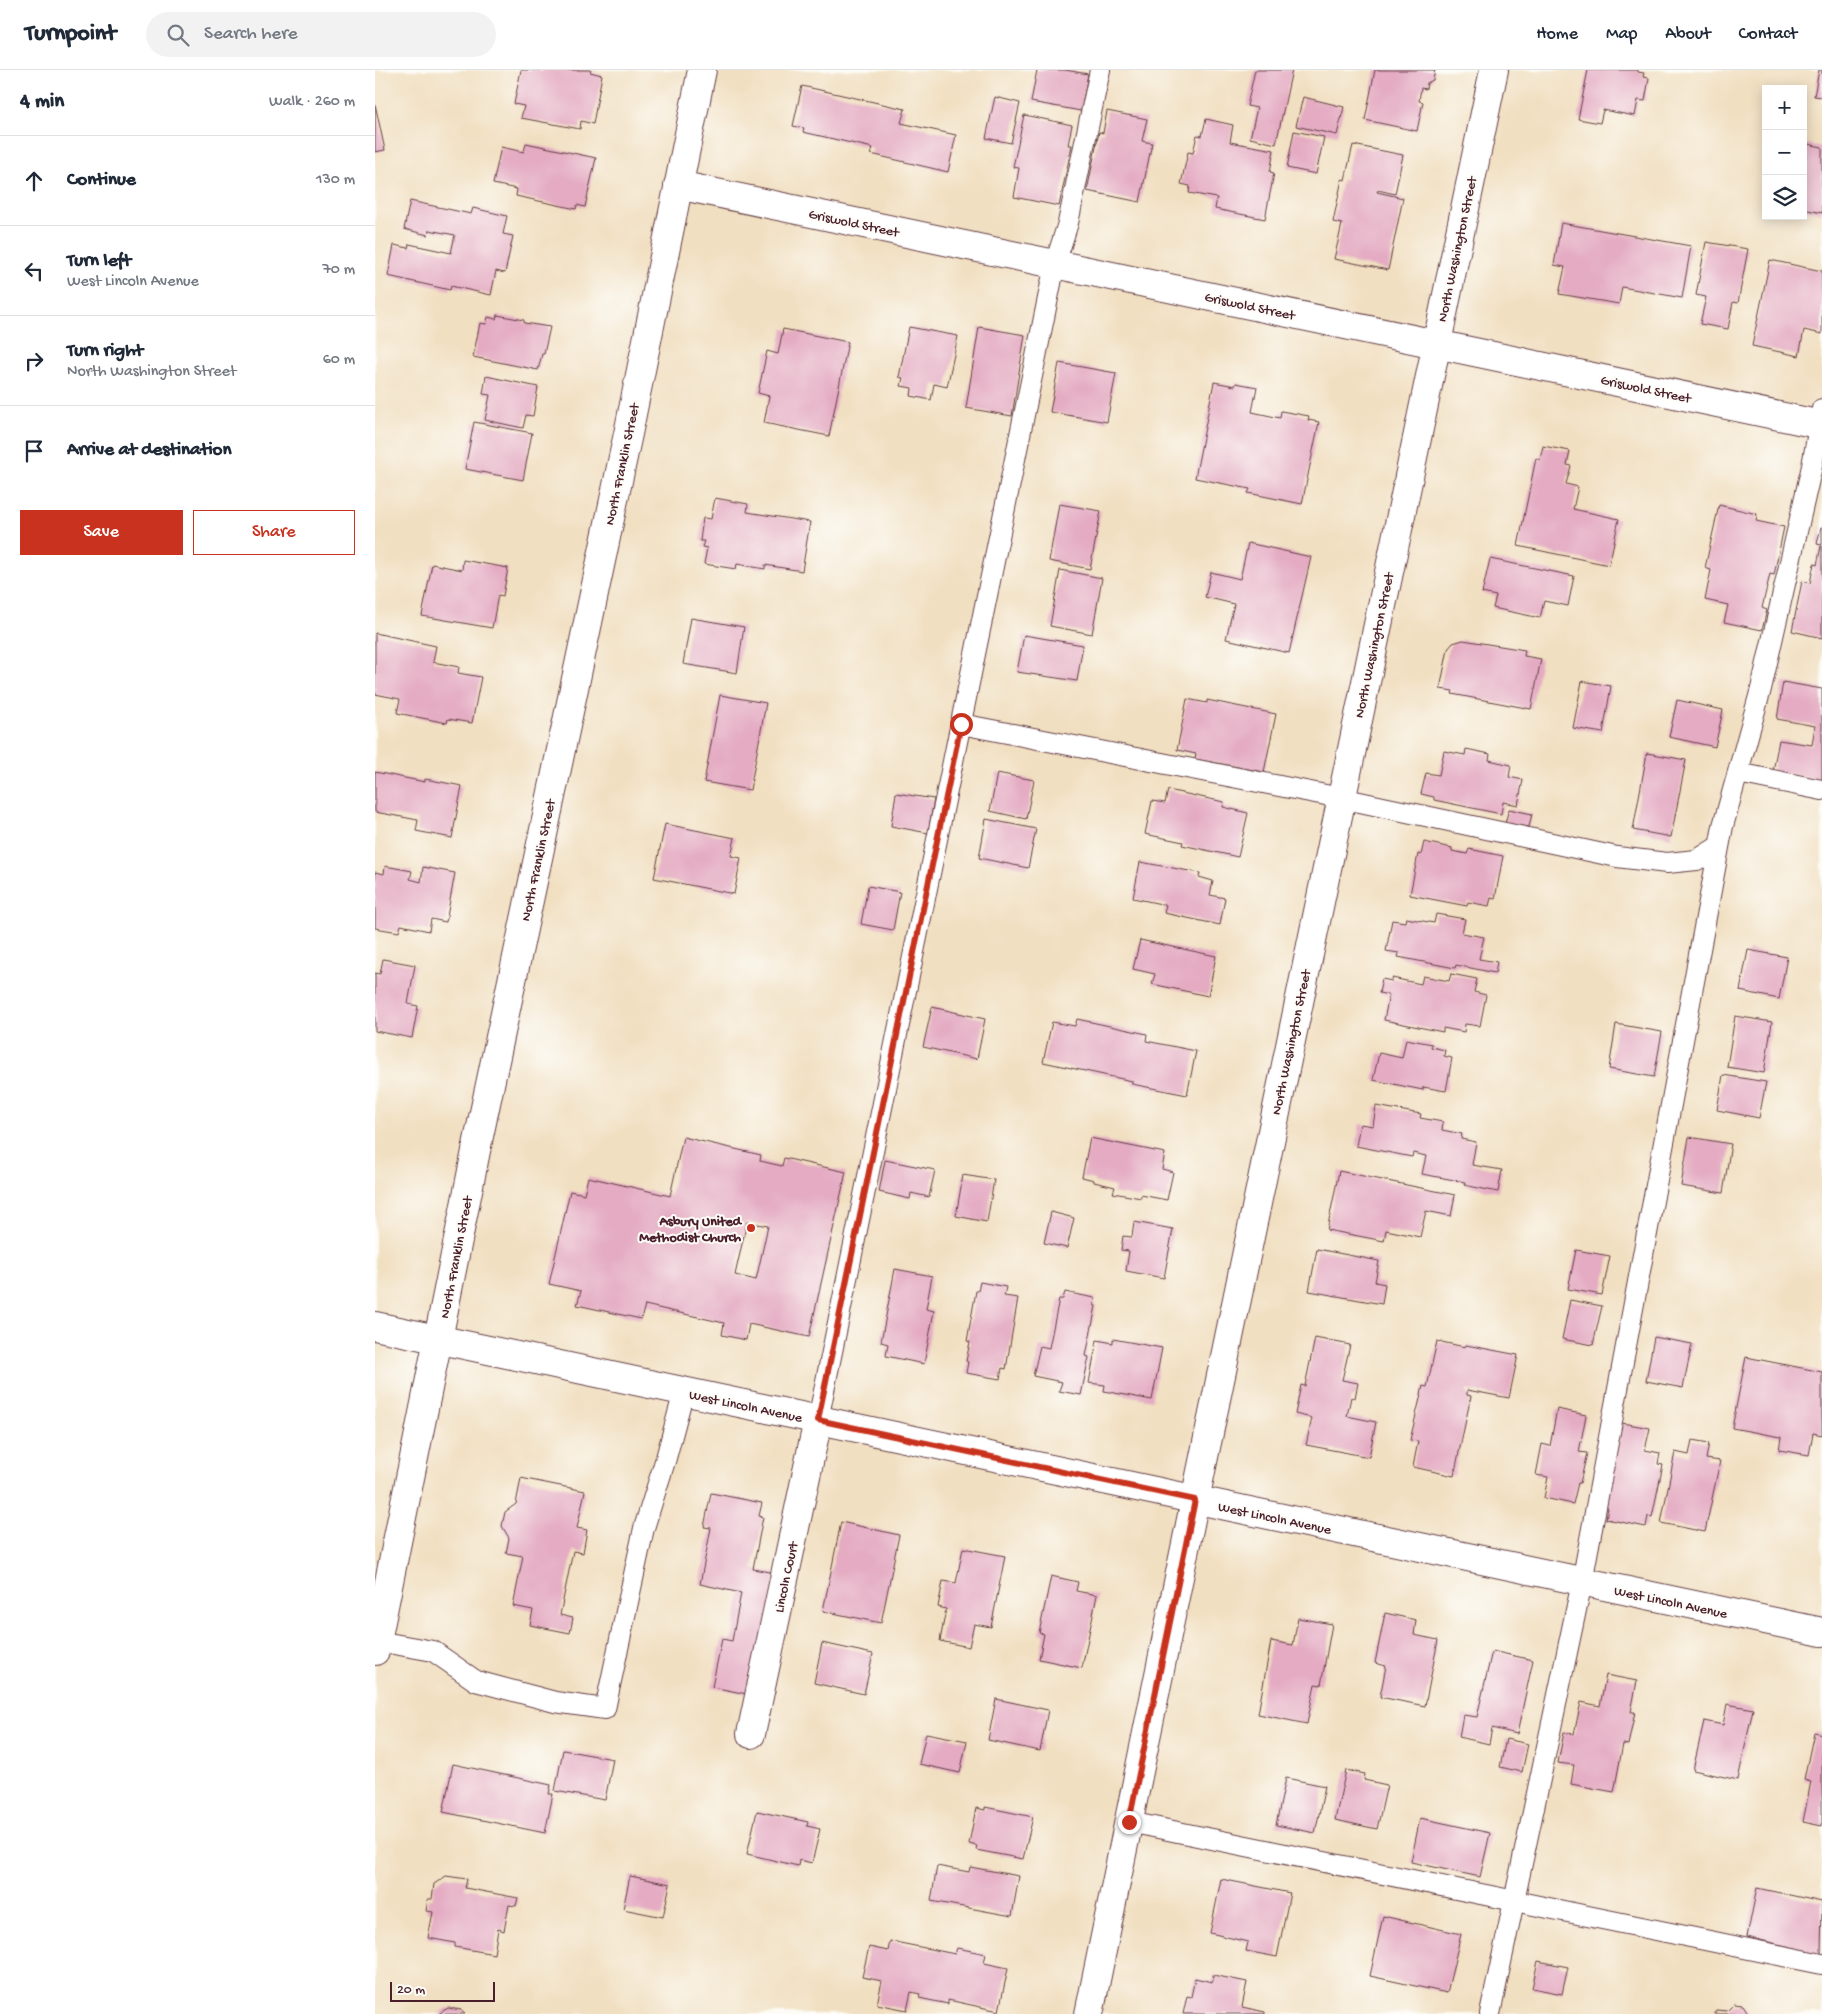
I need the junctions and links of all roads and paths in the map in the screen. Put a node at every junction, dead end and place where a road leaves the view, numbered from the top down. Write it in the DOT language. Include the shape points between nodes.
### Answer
graph roads {
  1 [pos="703,70"];
  2 [pos="1101,70"];
  3 [pos="1494,70"];
  4 [pos="678,185"];
  5 [pos="1055,264"];
  6 [pos="1436,344"];
  7 [pos="1821,419"];
  8 [pos="961,724"];
  9 [pos="1738,773"];
  10 [pos="1822,790"];
  11 [pos="1341,798"];
  12 [pos="1719,846"];
  13 [pos="375,1326"];
  14 [pos="439,1339"];
  15 [pos="684,1391"];
  16 [pos="818,1420"];
  17 [pos="1195,1500"];
  18 [pos="1582,1582"];
  19 [pos="1821,1628"];
  20 [pos="376,1646"];
  21 [pos="751,1734"];
  22 [pos="1129,1822"];
  23 [pos="1514,1900"];
  24 [pos="1822,1964"];
  25 [pos="1089,2014"];
  26 [pos="1490,2014"];
  1 -- 4 [label="street, North Franklin Street"];
  2 -- 5 [label="lane" via="1068,223"];
  3 -- 6 [label="street, North Washington Street"];
  4 -- 5 [label="street, Griswold Street"];
  4 -- 14 [label="street, North Franklin Street"];
  5 -- 6 [label="street, Griswold Street"];
  5 -- 8 [label="lane"];
  6 -- 7 [label="street, Griswold Street"];
  6 -- 11 [label="street, North Washington Street"];
  7 -- 9 [label="lane" via="1763,680"];
  8 -- 11 [label="lane"];
  8 -- 16 [label="lane"];
  9 -- 10 [label="lane"];
  9 -- 12 [label="lane"];
  11 -- 12 [label="lane" via="1617,857 1667,863 1697,860"];
  11 -- 17 [label="street, North Washington Street"];
  12 -- 18 [label="lane"];
  13 -- 14 [label="street, West Lincoln Avenue"];
  14 -- 15 [label="street, West Lincoln Avenue"];
  14 -- 20 [label="street, North Franklin Street"];
  15 -- 16 [label="street, West Lincoln Avenue"];
  15 -- 20 [label="lane" via="644,1528 605,1709 555,1702 476,1681 433,1651"];
  16 -- 17 [label="street, West Lincoln Avenue"];
  16 -- 21 [label="street, Lincoln Court"];
  17 -- 18 [label="street, West Lincoln Avenue"];
  17 -- 22 [label="street, North Washington Street"];
  18 -- 19 [label="street, West Lincoln Avenue"];
  18 -- 23 [label="lane"];
  22 -- 23 [label="lane"];
  22 -- 25 [label="street, North Washington Street"];
  23 -- 24 [label="lane"];
  23 -- 26 [label="lane"];
}
